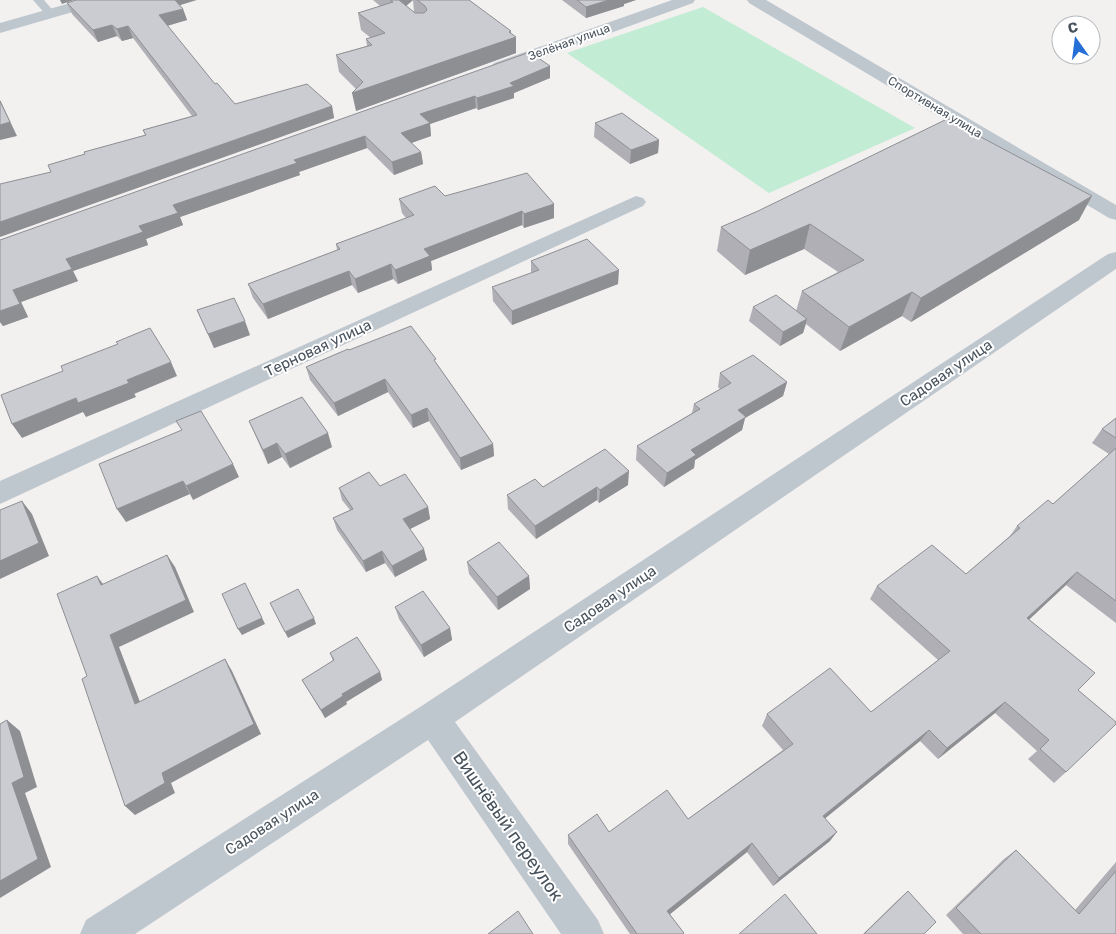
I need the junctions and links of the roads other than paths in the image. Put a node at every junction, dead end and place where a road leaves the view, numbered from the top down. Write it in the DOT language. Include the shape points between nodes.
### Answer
graph roads {
  1 [pos="38,0"];
  2 [pos="98,0"];
  3 [pos="687,0"];
  4 [pos="754,0"];
  5 [pos="51,14"];
  6 [pos="0,28"];
  7 [pos="480,74"];
  8 [pos="636,202"];
  9 [pos="1116,214"];
  10 [pos="1116,259"];
  11 [pos="0,493"];
  12 [pos="432,718"];
  13 [pos="100,934"];
  14 [pos="584,934"];
  1 -- 5 [label="lane"];
  2 -- 5 [label="street"];
  3 -- 7 [label="street, Зелёная улица"];
  4 -- 9 [label="street, Спортивная улица"];
  5 -- 6 [label="street"];
  8 -- 11 [label="street, Терновая улица"];
  10 -- 12 [label="street, Садовая улица"];
  12 -- 13 [label="street, Садовая улица"];
  12 -- 14 [label="street, Вишнёвый переулок"];
}
